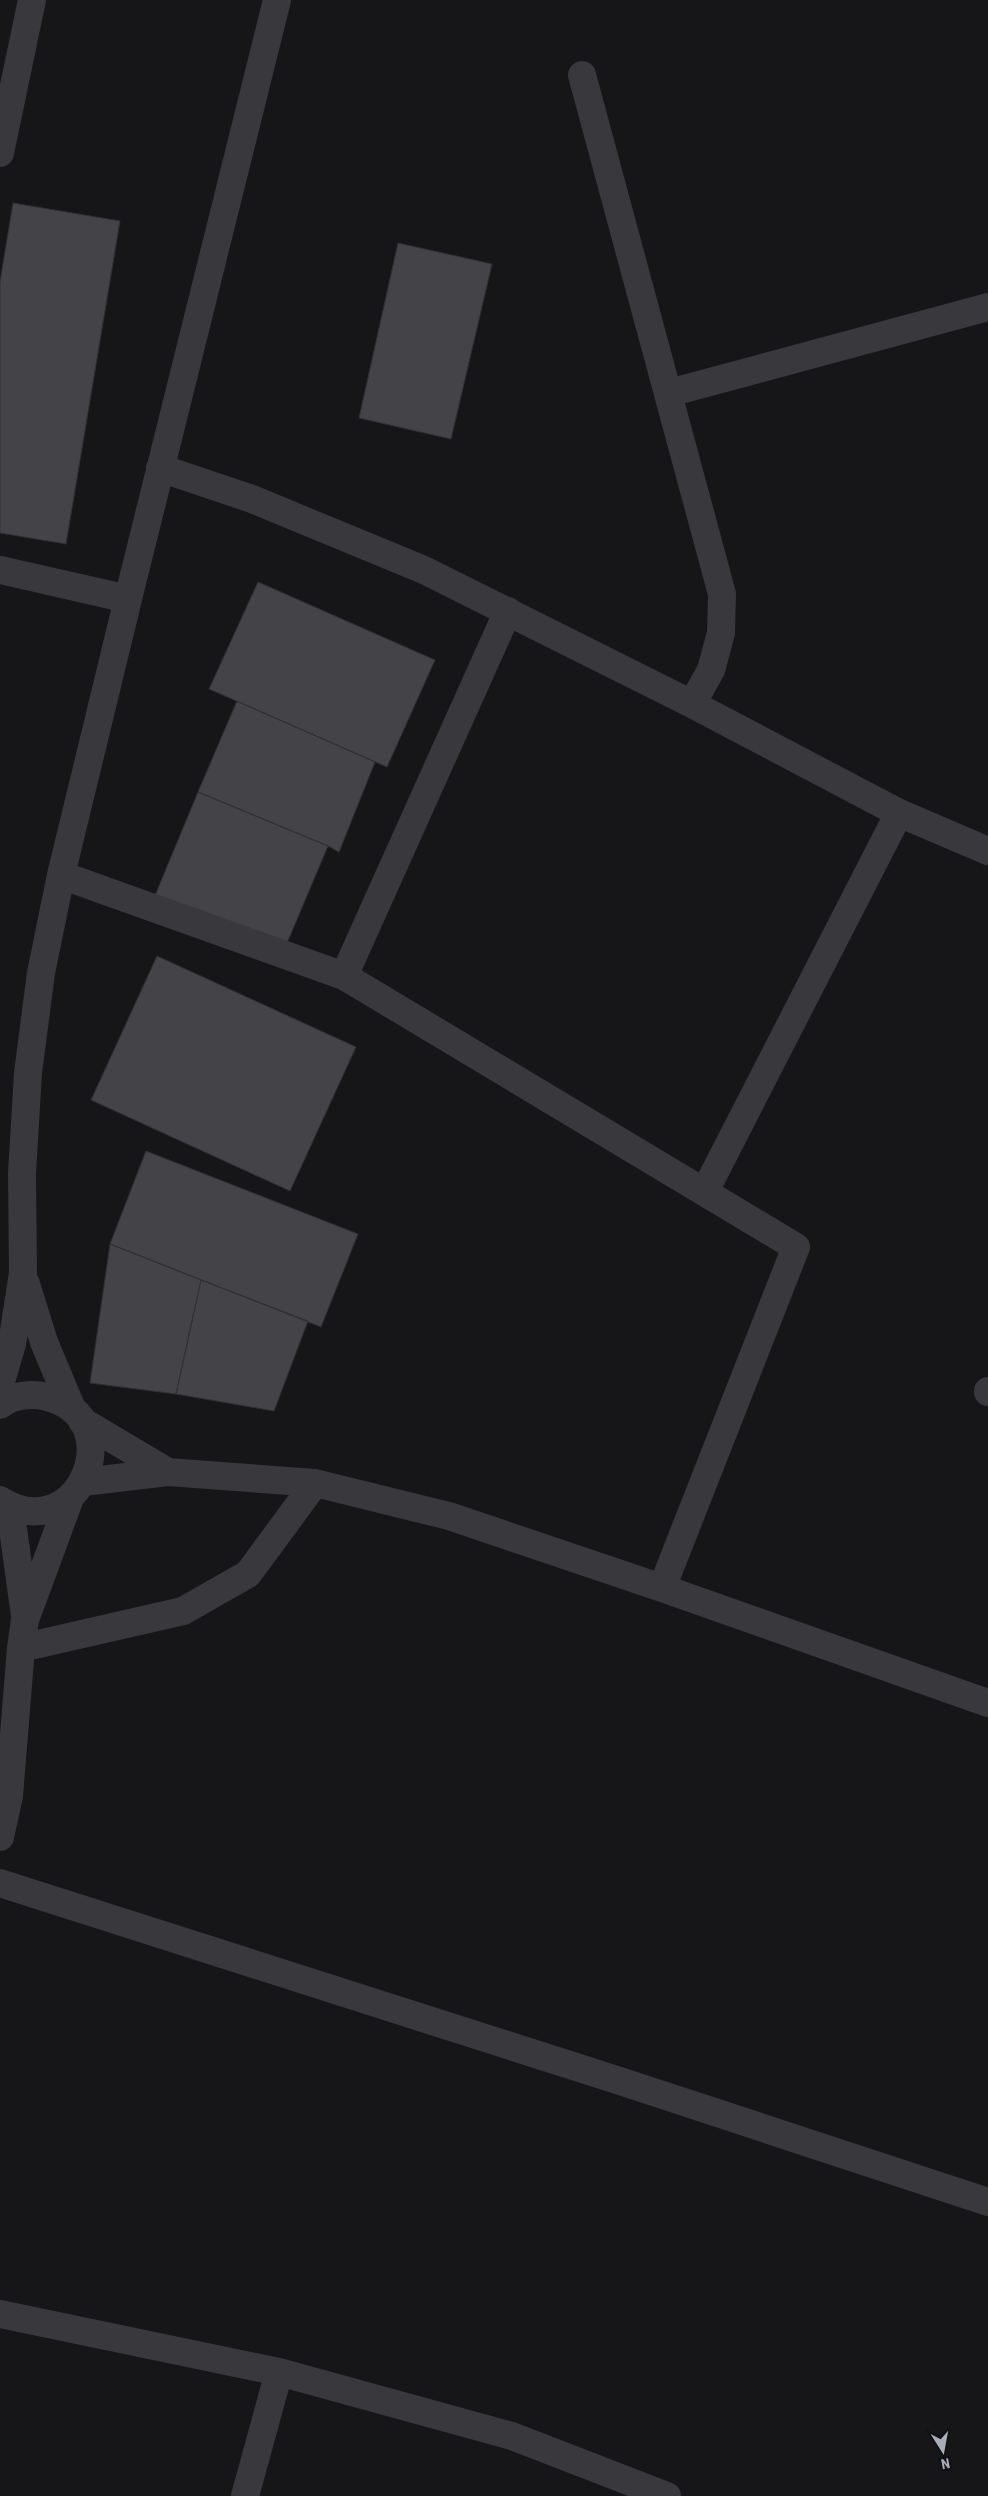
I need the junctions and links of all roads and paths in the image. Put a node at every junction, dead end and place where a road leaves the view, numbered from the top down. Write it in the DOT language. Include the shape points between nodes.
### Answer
graph roads {
  1 [pos="32,0"];
  2 [pos="277,0"];
  3 [pos="582,75"];
  4 [pos="0,153"];
  5 [pos="988,307"];
  6 [pos="669,393"];
  7 [pos="160,468"];
  8 [pos="0,570"];
  9 [pos="128,599"];
  10 [pos="508,611"];
  11 [pos="692,704"];
  12 [pos="899,813"];
  13 [pos="988,851"];
  14 [pos="61,875"];
  15 [pos="344,976"];
  16 [pos="705,1191"];
  17 [pos="23,1273"];
  18 [pos="0,1384"];
  19 [pos="0,1405"];
  20 [pos="77,1415"];
  21 [pos="168,1472"];
  22 [pos="315,1483"];
  23 [pos="77,1490"];
  24 [pos="5,1503"];
  25 [pos="662,1588"];
  26 [pos="25,1620"];
  27 [pos="21,1648"];
  28 [pos="988,1703"];
  29 [pos="0,1836"];
  30 [pos="0,1883"];
  31 [pos="988,2202"];
  32 [pos="0,2314"];
  33 [pos="279,2372"];
  34 [pos="245,2496"];
  35 [pos="668,2496"];
  1 -- 4 [label="street"];
  2 -- 7 [label="street"];
  3 -- 6 [label="street"];
  5 -- 6 [label="street"];
  6 -- 11 [label="street" via="722,594 722,633 711,670"];
  7 -- 9 [label="street"];
  7 -- 10 [label="street" via="252,498 339,532"];
  8 -- 9 [label="street"];
  9 -- 14 [label="street"];
  10 -- 11 [label="street"];
  10 -- 15 [label="street"];
  11 -- 12 [label="street"];
  12 -- 13 [label="street"];
  12 -- 16 [label="street"];
  14 -- 15 [label="street"];
  14 -- 17 [label="street" via="41,973 28,1073 22,1173"];
  15 -- 16 [label="street"];
  16 -- 25 [label="street" via="796,1247"];
  17 -- 18 [label="street" via="12,1344"];
  17 -- 20 [label="street" via="44,1342"];
  19 -- 20 [label="street" via="21,1395 39,1395 57,1399"];
  20 -- 21 [label="street"];
  20 -- 23 [label="street" via="89,1436 91,1452 89,1468"];
  21 -- 22 [label="street"];
  21 -- 23 [label="street"];
  22 -- 25 [label="street" via="449,1516"];
  22 -- 27 [label="street" via="248,1574 183,1611"];
  23 -- 24 [label="street" via="51,1508 31,1511"];
  23 -- 26 [label="street"];
  24 -- 26 [label="street"];
  25 -- 28 [label="street"];
  26 -- 27 [label="street"];
  27 -- 29 [label="street" via="9,1796"];
  30 -- 31 [label="street"];
  32 -- 33 [label="street"];
  33 -- 34 [label="street"];
  33 -- 35 [label="street" via="512,2436"];
}
